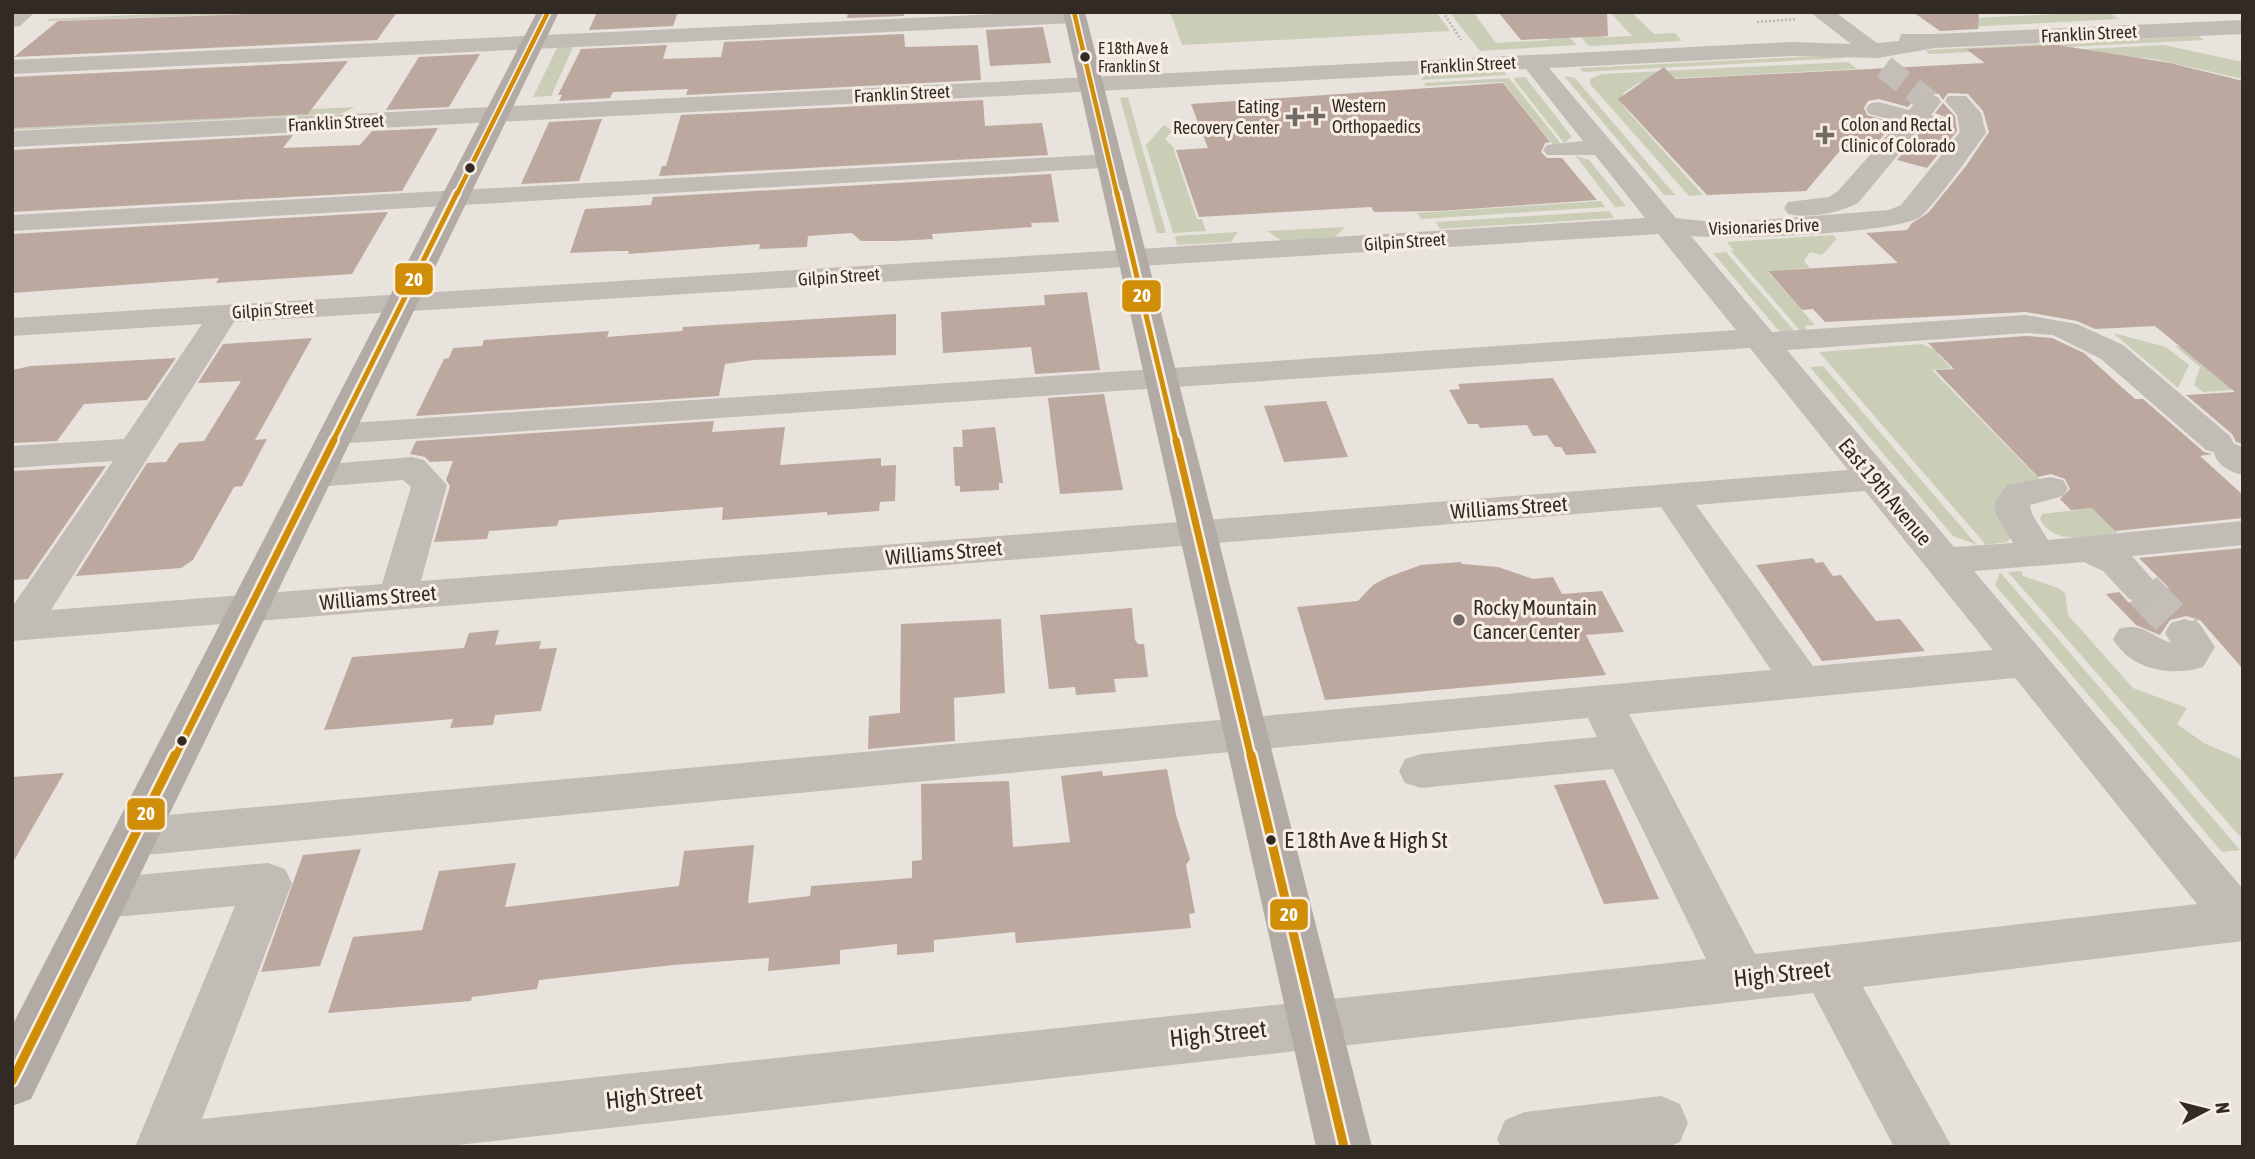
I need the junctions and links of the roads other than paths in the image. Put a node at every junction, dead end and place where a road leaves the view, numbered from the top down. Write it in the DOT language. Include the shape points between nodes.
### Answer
graph roads {
  1 [pos="24,12"];
  2 [pos="548,12"];
  3 [pos="1821,12"];
  4 [pos="2195,12"];
  5 [pos="1075,15"];
  6 [pos="12,21"];
  7 [pos="2236,31"];
  8 [pos="532,43"];
  9 [pos="1865,44"];
  10 [pos="1532,62"];
  11 [pos="1911,66"];
  12 [pos="12,67"];
  13 [pos="1884,67"];
  14 [pos="1330,72"];
  15 [pos="1095,96"];
  16 [pos="1343,96"];
  17 [pos="1957,101"];
  18 [pos="1878,108"];
  19 [pos="1069,109"];
  20 [pos="1923,110"];
  21 [pos="497,114"];
  22 [pos="1973,133"];
  23 [pos="12,139"];
  24 [pos="1600,147"];
  25 [pos="1556,150"];
  26 [pos="1111,162"];
  27 [pos="454,198"];
  28 [pos="1408,210"];
  29 [pos="12,223"];
  30 [pos="1665,226"];
  31 [pos="1425,240"];
  32 [pos="1134,258"];
  33 [pos="402,303"];
  34 [pos="225,313"];
  35 [pos="12,327"];
  36 [pos="1760,340"];
  37 [pos="1163,379"];
  38 [pos="337,434"];
  39 [pos="135,449"];
  40 [pos="2230,454"];
  41 [pos="12,457"];
  42 [pos="317,476"];
  43 [pos="1875,479"];
  44 [pos="1671,495"];
  45 [pos="2057,495"];
  46 [pos="1199,533"];
  47 [pos="2243,533"];
  48 [pos="2053,551"];
  49 [pos="1942,561"];
  50 [pos="2143,590"];
  51 [pos="398,596"];
  52 [pos="249,610"];
  53 [pos="16,627"];
  54 [pos="2185,633"];
  55 [pos="2133,639"];
  56 [pos="2026,662"];
  57 [pos="1802,682"];
  58 [pos="1601,701"];
  59 [pos="1247,734"];
  60 [pos="1626,751"];
  61 [pos="1421,771"];
  62 [pos="135,836"];
  63 [pos="104,898"];
  64 [pos="2241,920"];
  65 [pos="1826,969"];
  66 [pos="1741,978"];
  67 [pos="1316,1023"];
  68 [pos="12,1081"];
  69 [pos="1661,1122"];
  70 [pos="1525,1139"];
  71 [pos="163,1147"];
  72 [pos="193,1147"];
  73 [pos="1344,1147"];
  74 [pos="1924,1147"];
  1 -- 6 [label="street"];
  2 -- 8 [label="main road"];
  3 -- 9 [label="street"];
  4 -- 7 [label="street"];
  5 -- 8 [label="street"];
  5 -- 15 [label="main road"];
  7 -- 9 [label="street, Franklin Street"];
  8 -- 12 [label="street"];
  8 -- 21 [label="main road"];
  9 -- 10 [label="street, Franklin Street"];
  9 -- 11 [label="street"];
  9 -- 13 [label="street" via="1872,58"];
  10 -- 14 [label="street, Franklin Street" via="1414,78"];
  10 -- 24 [label="street, East 19th Avenue"];
  14 -- 15 [label="street, Franklin Street"];
  14 -- 16 [label="street"];
  15 -- 19 [label="street"];
  15 -- 21 [label="street, Franklin Street"];
  15 -- 26 [label="main road"];
  17 -- 22 [label="street" via="1969,113"];
  18 -- 20 [label="street"];
  20 -- 22 [label="street"];
  20 -- 30 [label="street, Visionaries Drive" via="1854,192 1835,204 1705,214"];
  21 -- 23 [label="street, Franklin Street"];
  21 -- 27 [label="main road"];
  22 -- 30 [label="street, Visionaries Drive" via="1911,211 1894,218 1722,231"];
  24 -- 25 [label="street"];
  24 -- 30 [label="street, East 19th Avenue"];
  26 -- 27 [label="street"];
  26 -- 32 [label="main road"];
  27 -- 29 [label="street"];
  27 -- 33 [label="main road"];
  28 -- 31 [label="street"];
  30 -- 31 [label="street, Gilpin Street"];
  30 -- 36 [label="street, East 19th Avenue"];
  31 -- 32 [label="street, Gilpin Street"];
  32 -- 33 [label="street, Gilpin Street"];
  32 -- 37 [label="main road"];
  33 -- 34 [label="street, Gilpin Street"];
  33 -- 38 [label="main road"];
  34 -- 35 [label="street, Gilpin Street"];
  34 -- 39 [label="street"];
  36 -- 37 [label="street"];
  36 -- 40 [label="street" via="1949,342 2026,324 2057,329 2112,352"];
  36 -- 43 [label="street, East 19th Avenue"];
  37 -- 38 [label="street"];
  37 -- 46 [label="main road"];
  38 -- 42 [label="main road"];
  39 -- 41 [label="street"];
  39 -- 53 [label="street" via="135,456"];
  42 -- 51 [label="street" via="412,468 429,485"];
  42 -- 52 [label="main road"];
  43 -- 44 [label="street, Williams Street"];
  43 -- 49 [label="street, East 19th Avenue"];
  44 -- 46 [label="street, Williams Street"];
  44 -- 57 [label="street"];
  45 -- 48 [label="street" via="2029,510 2023,524"];
  46 -- 51 [label="street, Williams Street"];
  46 -- 59 [label="main road"];
  47 -- 48 [label="street"];
  48 -- 49 [label="street"];
  48 -- 50 [label="street" via="2108,556"];
  49 -- 56 [label="street, East 19th Avenue"];
  51 -- 52 [label="street, Williams Street"];
  52 -- 53 [label="street, Williams Street"];
  52 -- 62 [label="main road"];
  54 -- 55 [label="street" via="2195,647 2189,657 2180,659 2149,651"];
  56 -- 57 [label="street"];
  56 -- 64 [label="street, East 19th Avenue"];
  57 -- 58 [label="street"];
  58 -- 59 [label="street"];
  58 -- 60 [label="street"];
  59 -- 62 [label="street"];
  59 -- 67 [label="main road"];
  60 -- 61 [label="street"];
  60 -- 66 [label="street"];
  62 -- 63 [label="main road"];
  63 -- 68 [label="main road"];
  63 -- 71 [label="street" via="268,883"];
  64 -- 65 [label="street, High Street"];
  65 -- 66 [label="street, High Street"];
  65 -- 74 [label="street"];
  66 -- 67 [label="street, High Street"];
  67 -- 72 [label="street, High Street"];
  67 -- 73 [label="main road"];
  69 -- 70 [label="street"];
}
